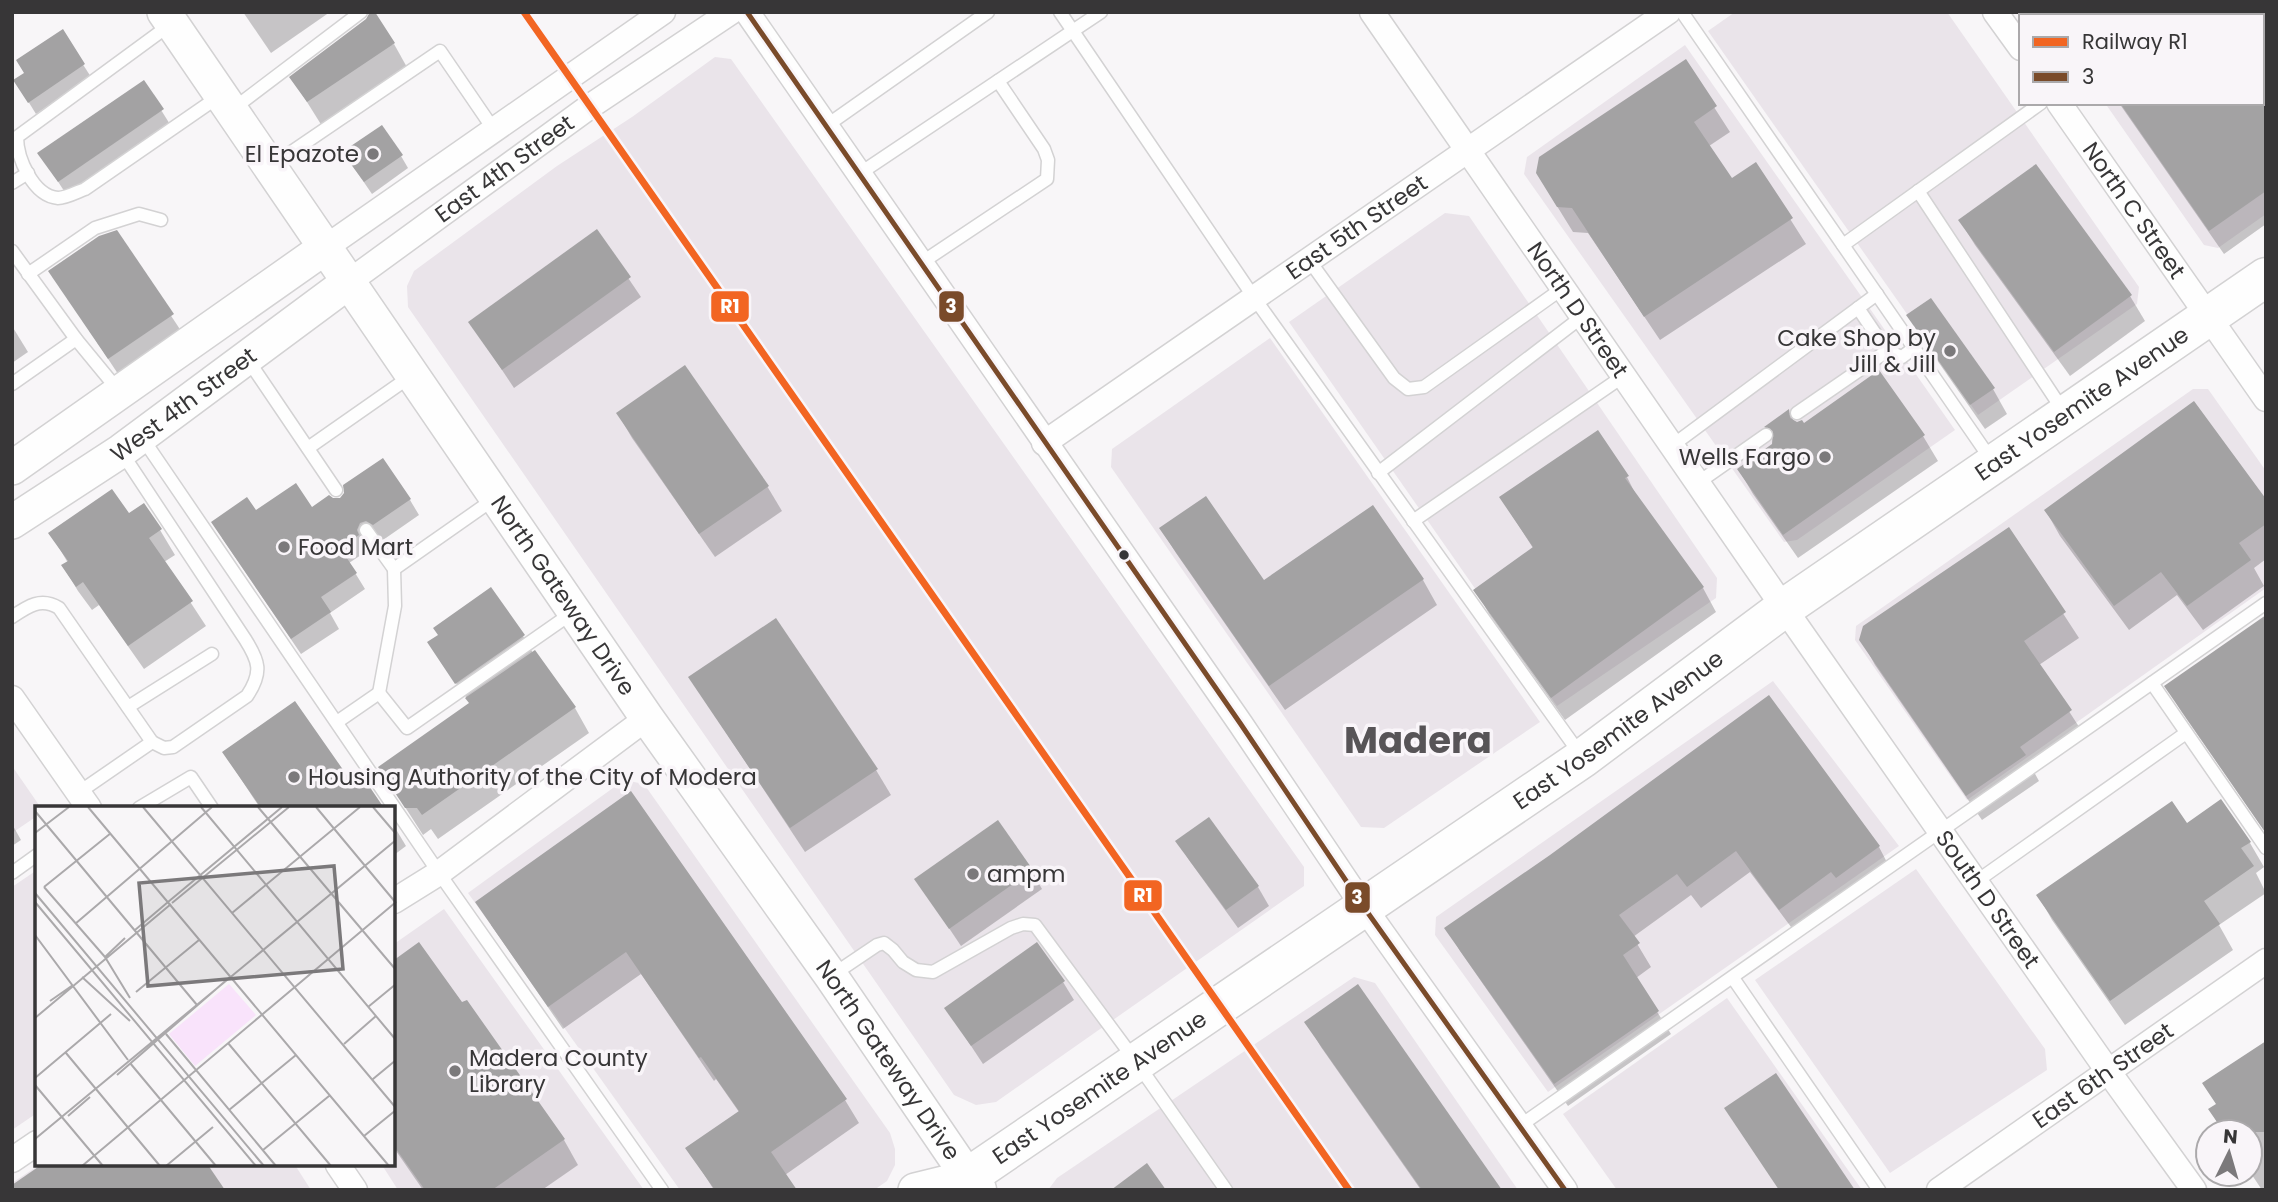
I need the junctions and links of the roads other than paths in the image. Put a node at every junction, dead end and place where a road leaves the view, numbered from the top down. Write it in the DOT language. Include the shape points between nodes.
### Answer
graph roads {
  1 [pos="361,12"];
  2 [pos="663,12"];
  3 [pos="731,12"];
  4 [pos="747,12"];
  5 [pos="988,12"];
  6 [pos="1060,12"];
  7 [pos="1101,12"];
  8 [pos="1372,12"];
  9 [pos="1668,12"];
  10 [pos="1682,12"];
  11 [pos="1995,12"];
  12 [pos="168,18"];
  13 [pos="1073,31"];
  14 [pos="2019,45"];
  15 [pos="998,81"];
  16 [pos="227,102"];
  17 [pos="2038,105"];
  18 [pos="2060,105"];
  19 [pos="826,126"];
  20 [pos="494,130"];
  21 [pos="1468,150"];
  22 [pos="270,166"];
  23 [pos="28,173"];
  24 [pos="859,174"];
  25 [pos="12,183"];
  26 [pos="1918,191"];
  27 [pos="161,219"];
  28 [pos="1843,245"];
  29 [pos="326,247"];
  30 [pos="12,251"];
  31 [pos="1309,260"];
  32 [pos="921,263"];
  33 [pos="28,274"];
  34 [pos="2266,277"];
  35 [pos="350,281"];
  36 [pos="1563,288"];
  37 [pos="1877,294"];
  38 [pos="1255,299"];
  39 [pos="1858,308"];
  40 [pos="1583,316"];
  41 [pos="2209,317"];
  42 [pos="76,339"];
  43 [pos="1914,348"];
  44 [pos="1887,351"];
  45 [pos="247,359"];
  46 [pos="414,374"];
  47 [pos="1625,374"];
  48 [pos="12,384"];
  49 [pos="120,393"];
  50 [pos="2266,399"];
  51 [pos="2067,415"];
  52 [pos="1799,416"];
  53 [pos="1765,439"];
  54 [pos="1044,443"];
  55 [pos="131,444"];
  56 [pos="1673,445"];
  57 [pos="308,448"];
  58 [pos="1994,465"];
  59 [pos="12,468"];
  60 [pos="1378,473"];
  61 [pos="1699,482"];
  62 [pos="336,490"];
  63 [pos="497,496"];
  64 [pos="1413,521"];
  65 [pos="12,522"];
  66 [pos="366,530"];
  67 [pos="394,569"];
  68 [pos="2266,603"];
  69 [pos="1784,608"];
  70 [pos="575,611"];
  71 [pos="12,617"];
  72 [pos="212,654"];
  73 [pos="2151,683"];
  74 [pos="379,693"];
  75 [pos="12,698"];
  76 [pos="128,707"];
  77 [pos="648,718"];
  78 [pos="337,722"];
  79 [pos="2186,733"];
  80 [pos="152,742"];
  81 [pos="1583,758"];
  82 [pos="84,801"];
  83 [pos="142,806"];
  84 [pos="211,806"];
  85 [pos="394,806"];
  86 [pos="396,809"];
  87 [pos="1942,832"];
  88 [pos="2266,848"];
  89 [pos="35,856"];
  90 [pos="12,873"];
  91 [pos="439,873"];
  92 [pos="1977,881"];
  93 [pos="396,900"];
  94 [pos="1363,906"];
  95 [pos="2266,961"];
  96 [pos="831,976"];
  97 [pos="1733,978"];
  98 [pos="1137,1063"];
  99 [pos="2108,1071"];
  100 [pos="1521,1125"];
  101 [pos="35,1144"];
  102 [pos="12,1160"];
  103 [pos="339,1167"];
  104 [pos="968,1185"];
  105 [pos="355,1190"];
  106 [pos="663,1190"];
  107 [pos="915,1190"];
  108 [pos="1226,1190"];
  109 [pos="1565,1190"];
  110 [pos="1879,1190"];
  111 [pos="1939,1190"];
  112 [pos="2194,1190"];
  1 -- 16 [label="lane"];
  2 -- 20 [label="street, East 4th Street"];
  3 -- 35 [label="street, East 4th Street" via="589,107"];
  4 -- 19 [label="street"];
  5 -- 19 [label="lane"];
  6 -- 13 [label="lane"];
  7 -- 13 [label="lane"];
  8 -- 21 [label="street, North D Street"];
  9 -- 21 [label="street, East 5th Street"];
  10 -- 28 [label="lane"];
  11 -- 14 [label="street"];
  12 -- 16 [label="main road, North Gateway Drive"];
  12 -- 23 [label="lane" via="17,136 17,150"];
  13 -- 15 [label="lane"];
  13 -- 38 [label="lane"];
  15 -- 24 [label="lane"];
  15 -- 32 [label="lane" via="1044,149 1047,179"];
  16 -- 22 [label="main road, North Gateway Drive"];
  16 -- 23 [label="lane" via="85,189 60,198 44,194"];
  17 -- 26 [label="lane"];
  18 -- 41 [label="street, North C Street"];
  19 -- 24 [label="street"];
  20 -- 22 [label="lane" via="440,51"];
  20 -- 29 [label="street, East 4th Street"];
  21 -- 31 [label="street, East 5th Street"];
  21 -- 36 [label="street, North D Street"];
  22 -- 29 [label="main road, North Gateway Drive"];
  23 -- 25 [label="lane"];
  24 -- 32 [label="street"];
  26 -- 28 [label="lane"];
  26 -- 51 [label="lane"];
  27 -- 33 [label="lane" via="139,214 96,228"];
  28 -- 37 [label="lane"];
  29 -- 35 [label="main road, North Gateway Drive"];
  29 -- 49 [label="main road, West 4th Street"];
  30 -- 33 [label="lane"];
  31 -- 36 [label="lane" via="1394,378 1408,389 1424,387"];
  31 -- 38 [label="street, East 5th Street"];
  32 -- 54 [label="street"];
  33 -- 42 [label="lane"];
  34 -- 41 [label="main road, East Yosemite Avenue"];
  35 -- 45 [label="main road, West 4th Street"];
  35 -- 46 [label="main road, North Gateway Drive"];
  36 -- 40 [label="street, North D Street"];
  37 -- 39 [label="lane"];
  37 -- 43 [label="lane"];
  38 -- 54 [label="street, East 5th Street"];
  38 -- 60 [label="lane"];
  39 -- 44 [label="lane"];
  39 -- 56 [label="lane"];
  40 -- 47 [label="street, North D Street"];
  40 -- 60 [label="lane"];
  41 -- 50 [label="street, North C Street"];
  41 -- 51 [label="main road, East Yosemite Avenue"];
  42 -- 48 [label="lane"];
  42 -- 49 [label="lane"];
  43 -- 44 [label="lane" via="1902,357"];
  43 -- 58 [label="lane"];
  44 -- 52 [label="lane" via="1809,404"];
  45 -- 55 [label="main road, West 4th Street"];
  45 -- 57 [label="lane"];
  46 -- 57 [label="lane"];
  46 -- 63 [label="main road, North Gateway Drive"];
  47 -- 56 [label="street, North D Street"];
  47 -- 64 [label="lane"];
  49 -- 59 [label="main road, West 4th Street"];
  51 -- 58 [label="main road, East Yosemite Avenue"];
  53 -- 61 [label="lane"];
  54 -- 94 [label="street"];
  55 -- 65 [label="main road, West 4th Street"];
  55 -- 78 [label="lane"];
  55 -- 80 [label="lane" via="256,656 258,671 247,696 173,747"];
  56 -- 61 [label="street, North D Street"];
  57 -- 62 [label="lane"];
  58 -- 69 [label="main road, East Yosemite Avenue"];
  60 -- 64 [label="lane"];
  61 -- 69 [label="street, North D Street"];
  63 -- 67 [label="lane"];
  63 -- 70 [label="main road, North Gateway Drive"];
  64 -- 81 [label="lane"];
  66 -- 67 [label="lane"];
  67 -- 74 [label="lane" via="395,606"];
  68 -- 73 [label="lane"];
  69 -- 81 [label="main road, East Yosemite Avenue"];
  69 -- 87 [label="street, South D Street"];
  70 -- 74 [label="lane" via="407,728"];
  70 -- 77 [label="main road, North Gateway Drive"];
  71 -- 76 [label="lane" via="39,601 59,608"];
  72 -- 76 [label="lane"];
  73 -- 79 [label="lane"];
  73 -- 87 [label="lane"];
  74 -- 78 [label="lane"];
  75 -- 82 [label="street"];
  76 -- 80 [label="lane"];
  77 -- 91 [label="street"];
  77 -- 96 [label="main road, North Gateway Drive"];
  78 -- 85 [label="lane"];
  79 -- 88 [label="lane"];
  79 -- 92 [label="lane"];
  80 -- 82 [label="lane"];
  81 -- 94 [label="main road, East Yosemite Avenue"];
  83 -- 84 [label="lane" via="191,776"];
  86 -- 91 [label="lane"];
  87 -- 92 [label="street, South D Street"];
  87 -- 97 [label="lane"];
  89 -- 90 [label="lane"];
  91 -- 93 [label="street"];
  91 -- 106 [label="lane"];
  92 -- 99 [label="street, South D Street"];
  94 -- 98 [label="main road, East Yosemite Avenue"];
  94 -- 100 [label="street"];
  95 -- 99 [label="street, East 6th Street"];
  96 -- 98 [label="lane" via="884,943 916,970 933,972 1011,928 1035,925"];
  96 -- 104 [label="main road, North Gateway Drive"];
  97 -- 100 [label="lane"];
  97 -- 110 [label="lane"];
  98 -- 104 [label="main road, East Yosemite Avenue"];
  98 -- 108 [label="lane"];
  99 -- 111 [label="street, East 6th Street"];
  99 -- 112 [label="street, South D Street"];
  100 -- 109 [label="street"];
  101 -- 102 [label="street"];
  103 -- 105 [label="street"];
  104 -- 107 [label="main road"];
}
